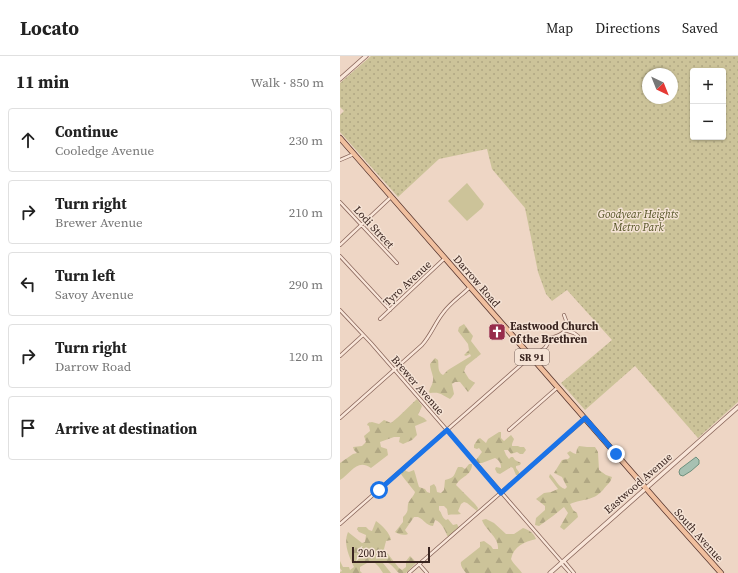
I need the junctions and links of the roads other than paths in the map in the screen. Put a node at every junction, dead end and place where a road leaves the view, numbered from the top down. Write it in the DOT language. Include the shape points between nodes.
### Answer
graph roads {
  1 [pos="363,57"];
  2 [pos="340,79"];
  3 [pos="340,138"];
  4 [pos="354,154"];
  5 [pos="340,160"];
  6 [pos="391,197"];
  7 [pos="340,202"];
  8 [pos="361,225"];
  9 [pos="340,245"];
  10 [pos="340,256"];
  11 [pos="445,258"];
  12 [pos="397,263"];
  13 [pos="470,287"];
  14 [pos="340,310"];
  15 [pos="390,310"];
  16 [pos="564,315"];
  17 [pos="380,319"];
  18 [pos="565,330"];
  19 [pos="363,335"];
  20 [pos="578,336"];
  21 [pos="340,356"];
  22 [pos="531,356"];
  23 [pos="394,370"];
  24 [pos="558,387"];
  25 [pos="738,407"];
  26 [pos="340,418"];
  27 [pos="585,418"];
  28 [pos="447,430"];
  29 [pos="509,430"];
  30 [pos="646,488"];
  31 [pos="501,493"];
  32 [pos="664,509"];
  33 [pos="340,524"];
  34 [pos="562,562"];
  35 [pos="419,564"];
  36 [pos="409,573"];
  37 [pos="427,573"];
  38 [pos="550,573"];
  39 [pos="570,573"];
  40 [pos="574,573"];
  41 [pos="721,573"];
  1 -- 2 [label="street"];
  3 -- 4 [label="main road, Darrow Road / SR 91"];
  4 -- 5 [label="street"];
  4 -- 6 [label="main road, Darrow Road / SR 91"];
  6 -- 8 [label="street"];
  6 -- 11 [label="main road, Darrow Road / SR 91"];
  7 -- 8 [label="street, Lodi Street"];
  8 -- 9 [label="street"];
  8 -- 12 [label="street, Lodi Street"];
  10 -- 15 [label="street"];
  11 -- 13 [label="main road, Darrow Road / SR 91"];
  11 -- 15 [label="street, Tyro Avenue"];
  13 -- 22 [label="main road, Darrow Road / SR 91"];
  13 -- 23 [label="street" via="443,313 422,345"];
  14 -- 19 [label="street, Brewer Avenue"];
  15 -- 17 [label="street, Tyro Avenue"];
  16 -- 18 [label="street" via="567,324"];
  18 -- 20 [label="street"];
  18 -- 22 [label="street" via="560,336 550,338 542,350"];
  19 -- 21 [label="street"];
  19 -- 23 [label="street, Brewer Avenue"];
  22 -- 24 [label="main road, Darrow Road / SR 91"];
  22 -- 28 [label="street"];
  23 -- 26 [label="street"];
  23 -- 28 [label="street, Brewer Avenue"];
  24 -- 27 [label="main road, Darrow Road / SR 91"];
  24 -- 29 [label="street"];
  25 -- 30 [label="street, Eastwood Avenue"];
  27 -- 30 [label="main road, Darrow Road / SR 91"];
  27 -- 31 [label="street"];
  28 -- 31 [label="street, Brewer Avenue"];
  28 -- 33 [label="street"];
  30 -- 32 [label="main road, Darrow Road / SR 91"];
  30 -- 34 [label="street, Eastwood Avenue"];
  31 -- 34 [label="street, Brewer Avenue"];
  31 -- 35 [label="street"];
  32 -- 41 [label="main road, South Avenue / SR 91"];
  34 -- 38 [label="street, Eastwood Avenue"];
  34 -- 39 [label="street"];
  34 -- 40 [label="street"];
  35 -- 36 [label="street"];
  35 -- 37 [label="street"];
}
